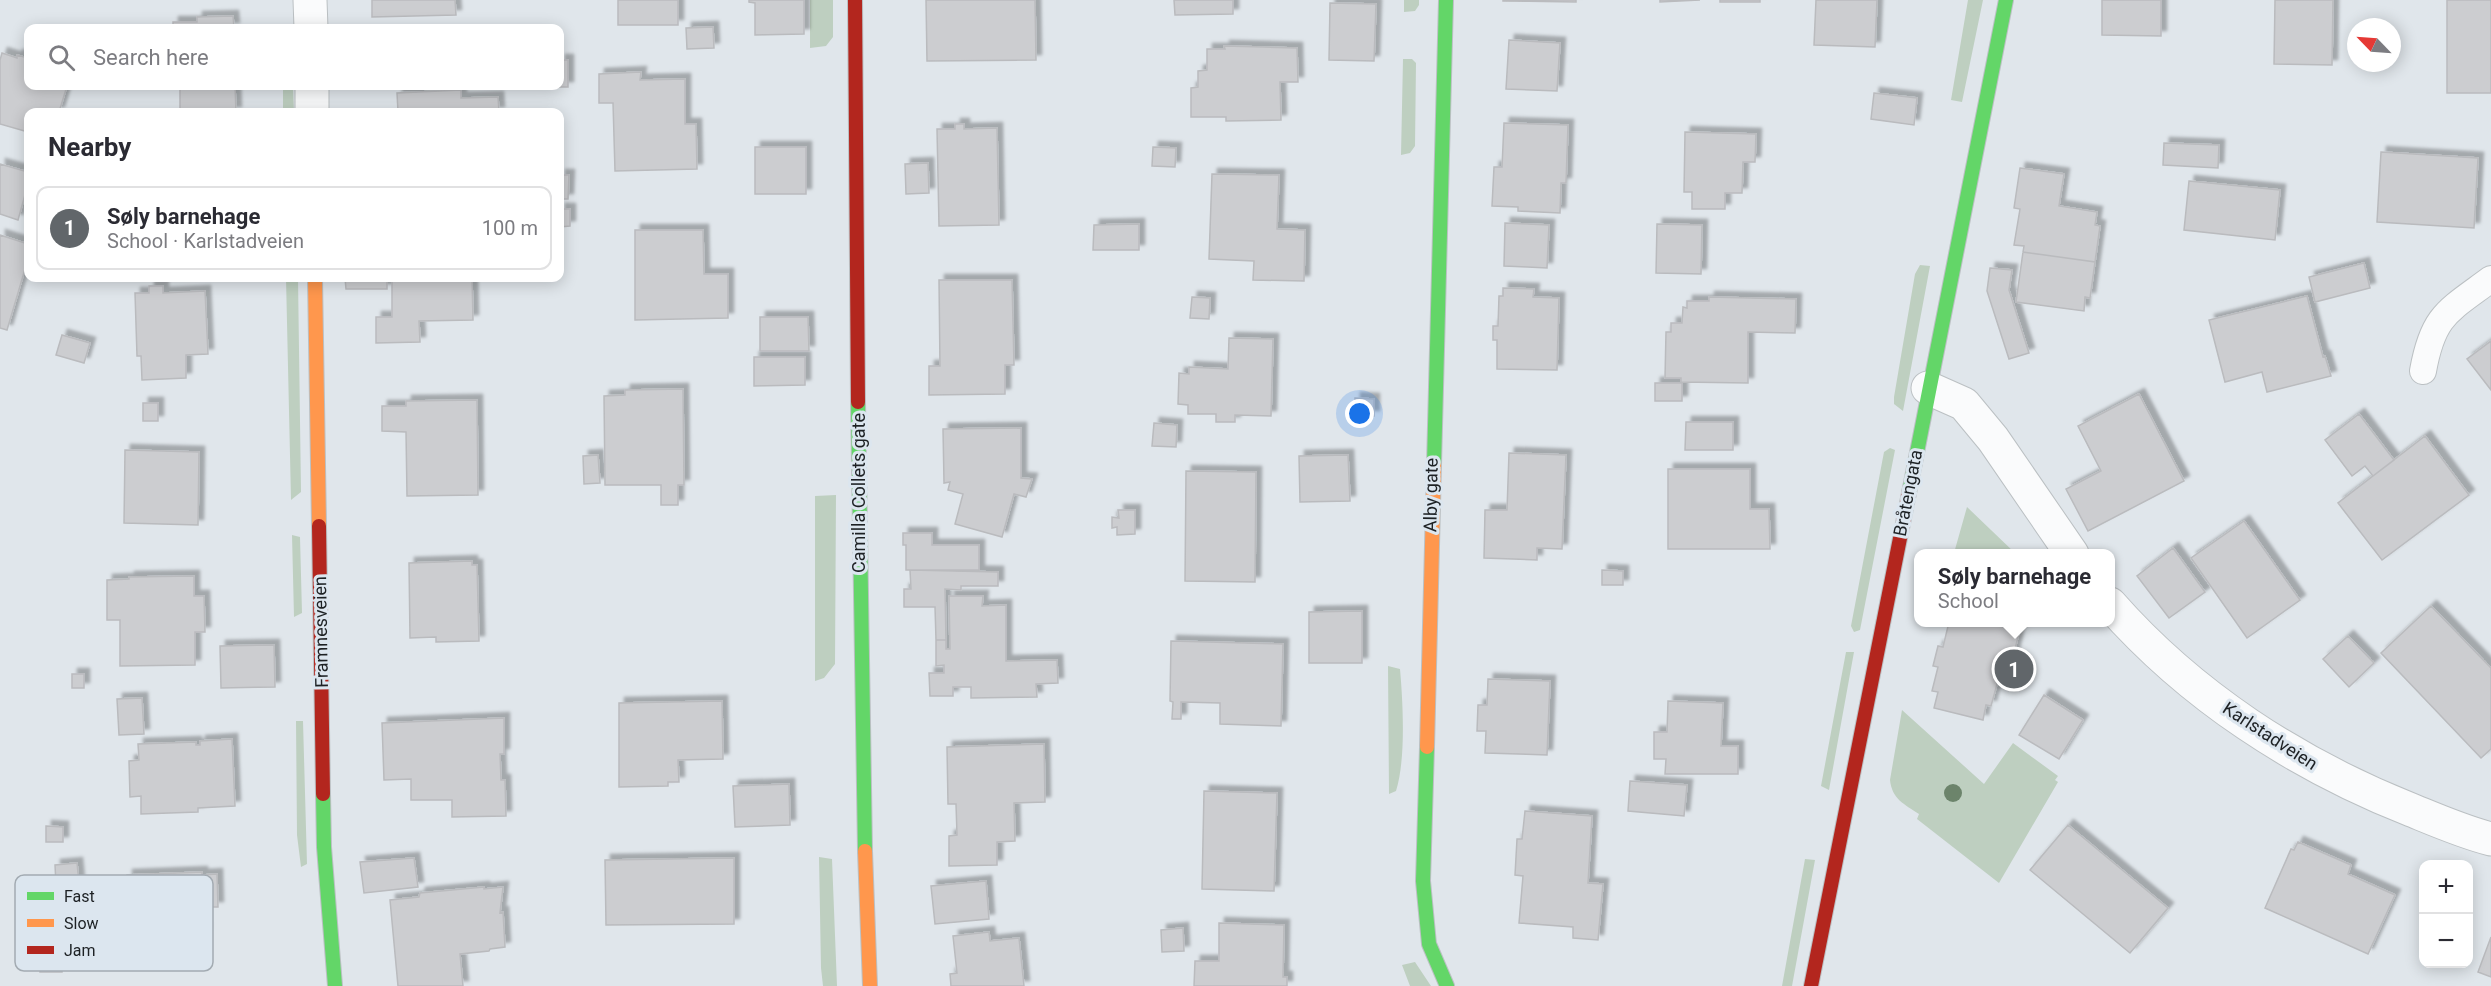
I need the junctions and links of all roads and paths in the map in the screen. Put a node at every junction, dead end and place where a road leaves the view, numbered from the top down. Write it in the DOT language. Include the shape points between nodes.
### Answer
graph roads {
  1 [pos="310,0"];
  2 [pos="855,0"];
  3 [pos="1446,0"];
  4 [pos="2006,0"];
  5 [pos="311,24"];
  6 [pos="312,90"];
  7 [pos="312,108"];
  8 [pos="2491,279"];
  9 [pos="315,282"];
  10 [pos="2423,371"];
  11 [pos="1928,388"];
  12 [pos="2069,549"];
  13 [pos="2115,610"];
  14 [pos="2491,839"];
  15 [pos="335,986"];
  16 [pos="870,986"];
  17 [pos="1447,986"];
  18 [pos="1811,986"];
  1 -- 5 [label="street"];
  2 -- 16 [label="street, Camilla Collets gate" via="860,598"];
  3 -- 17 [label="street, Alby gate" via="1423,881 1429,944"];
  4 -- 11 [label="street, Bråtengata"];
  6 -- 7 [label="street"];
  8 -- 10 [label="lane" via="2436,324"];
  9 -- 15 [label="street, Framnesveien" via="324,847"];
  11 -- 12 [label="street" via="1964,404 1993,439"];
  11 -- 18 [label="street, Bråtengata"];
  13 -- 14 [label="street, Karlstadveien" via="2142,640 2207,694 2286,751 2377,796 2466,833"];
}
